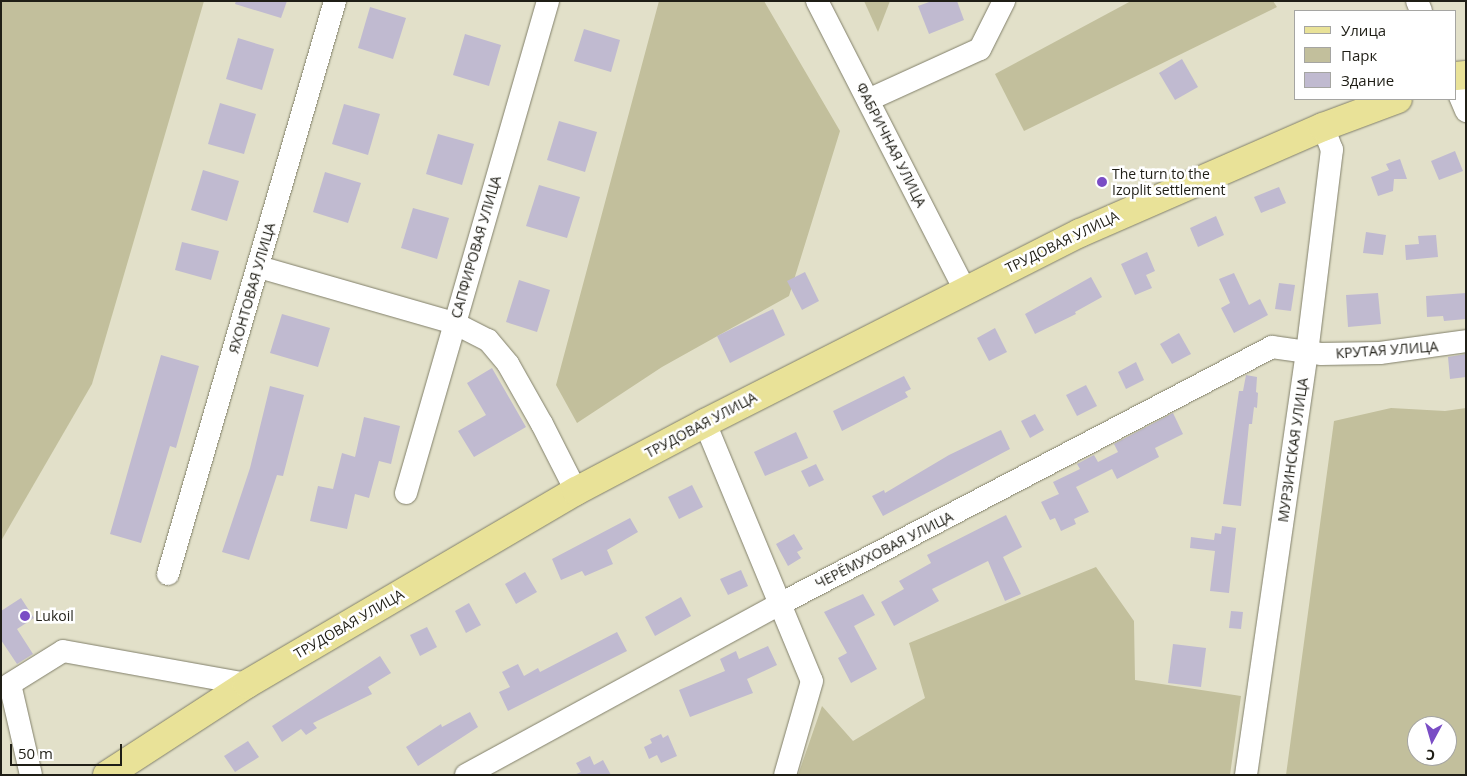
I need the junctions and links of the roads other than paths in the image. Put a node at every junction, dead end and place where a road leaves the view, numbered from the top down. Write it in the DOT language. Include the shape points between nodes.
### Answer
graph roads {
  1 [pos="335,1"];
  2 [pos="548,1"];
  3 [pos="817,1"];
  4 [pos="1004,1"];
  5 [pos="1457,89"];
  6 [pos="868,100"];
  7 [pos="1395,100"];
  8 [pos="1466,110"];
  9 [pos="1323,127"];
  10 [pos="259,267"];
  11 [pos="965,290"];
  12 [pos="454,323"];
  13 [pos="1466,341"];
  14 [pos="1308,353"];
  15 [pos="705,423"];
  16 [pos="576,491"];
  17 [pos="406,493"];
  18 [pos="168,574"];
  19 [pos="780,604"];
  20 [pos="246,684"];
  21 [pos="31,775"];
  22 [pos="107,775"];
  23 [pos="466,775"];
  24 [pos="785,775"];
  25 [pos="1246,775"];
  1 -- 10 [label="street, ЯХОНТОВАЯ УЛИЦА"];
  2 -- 12 [label="street, САПФИРОВАЯ УЛИЦА"];
  3 -- 6 [label="street, ФАБРИЧНАЯ УЛИЦА"];
  4 -- 6 [label="street" via="980,49"];
  5 -- 8 [label="street"];
  6 -- 11 [label="street, ФАБРИЧНАЯ УЛИЦА"];
  7 -- 9 [label="main road, ТРУДОВАЯ УЛИЦА"];
  9 -- 11 [label="main road, ТРУДОВАЯ УЛИЦА" via="1080,233"];
  9 -- 14 [label="street, МУРЗИНСКАЯ УЛИЦА" via="1332,150"];
  10 -- 12 [label="street"];
  10 -- 18 [label="street, ЯХОНТОВАЯ УЛИЦА"];
  11 -- 15 [label="main road, ТРУДОВАЯ УЛИЦА"];
  12 -- 16 [label="street" via="488,340 508,364"];
  12 -- 17 [label="street, САПФИРОВАЯ УЛИЦА"];
  13 -- 14 [label="street, КРУТАЯ УЛИЦА" via="1380,353"];
  14 -- 19 [label="street, ЧЕРЁМУХОВАЯ УЛИЦА" via="1272,347"];
  14 -- 25 [label="street, МУРЗИНСКАЯ УЛИЦА"];
  15 -- 16 [label="main road, ТРУДОВАЯ УЛИЦА"];
  15 -- 19 [label="street"];
  16 -- 20 [label="main road, ТРУДОВАЯ УЛИЦА"];
  19 -- 23 [label="street, ЧЕРЁМУХОВАЯ УЛИЦА"];
  19 -- 24 [label="street" via="812,681"];
  20 -- 21 [label="street" via="63,651 10,684"];
  20 -- 22 [label="main road, ТРУДОВАЯ УЛИЦА"];
}
